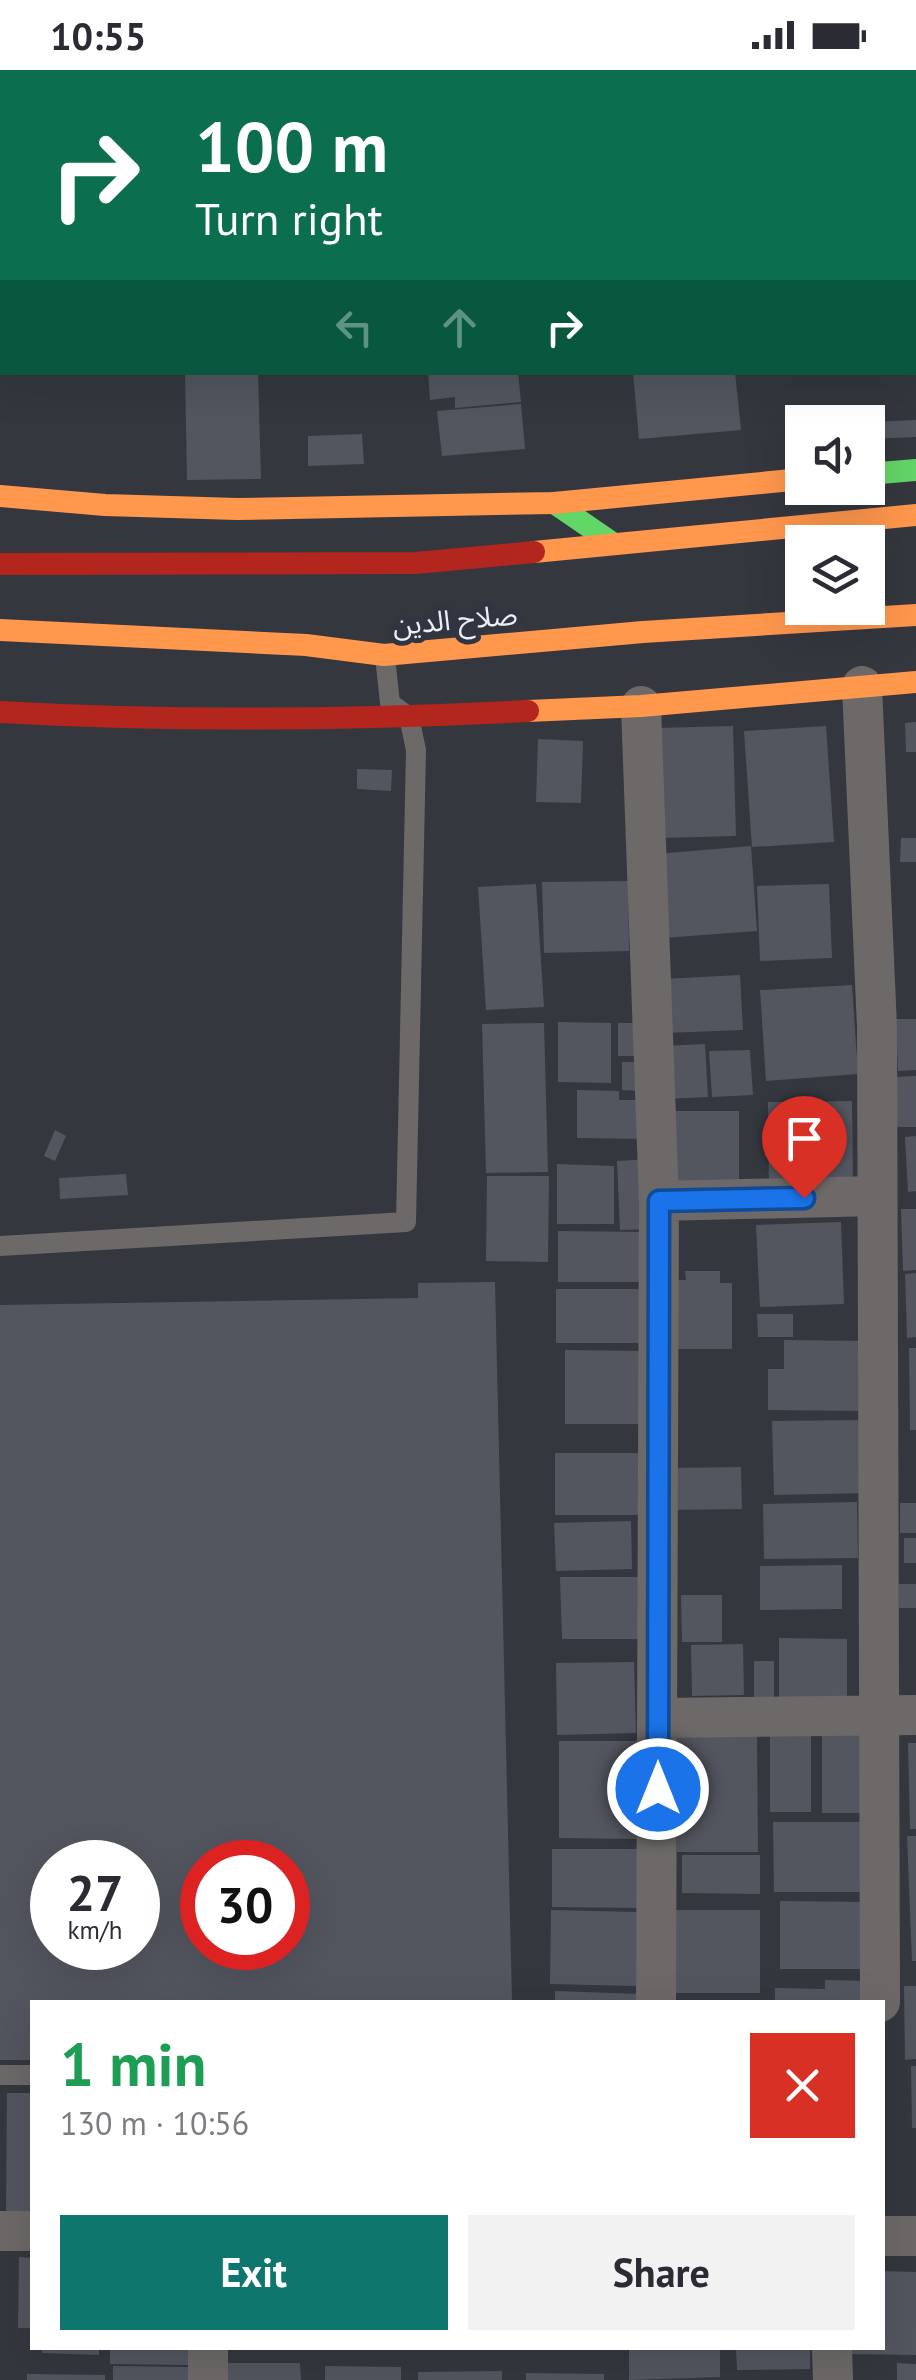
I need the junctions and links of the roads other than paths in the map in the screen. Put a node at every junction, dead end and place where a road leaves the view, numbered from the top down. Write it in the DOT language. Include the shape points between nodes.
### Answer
graph roads {
  1 [pos="916,470"];
  2 [pos="885,473"];
  3 [pos="785,480"];
  4 [pos="0,496"];
  5 [pos="554,503"];
  6 [pos="916,515"];
  7 [pos="614,544"];
  8 [pos="0,564"];
  9 [pos="916,615"];
  10 [pos="0,630"];
  11 [pos="384,655"];
  12 [pos="916,682"];
  13 [pos="862,686"];
  14 [pos="641,706"];
  15 [pos="0,712"];
  16 [pos="410,717"];
  17 [pos="877,1196"];
  18 [pos="659,1201"];
  19 [pos="0,1246"];
  20 [pos="898,1716"];
  21 [pos="658,1718"];
  22 [pos="892,1987"];
  23 [pos="656,2000"];
  24 [pos="0,2075"];
  25 [pos="30,2075"];
  26 [pos="0,2231"];
  27 [pos="30,2231"];
  28 [pos="885,2236"];
  29 [pos="916,2236"];
  30 [pos="208,2350"];
  31 [pos="832,2350"];
  32 [pos="208,2380"];
  33 [pos="832,2380"];
  1 -- 2 [label="main road"];
  3 -- 5 [label="main road"];
  4 -- 5 [label="main road" via="237,509"];
  5 -- 7 [label="main road"];
  6 -- 7 [label="main road"];
  7 -- 8 [label="main road" via="416,563"];
  9 -- 11 [label="main road, صلاح الدين"];
  10 -- 11 [label="main road, صلاح الدين"];
  11 -- 16 [label="lane" via="390,703"];
  12 -- 13 [label="main road"];
  13 -- 14 [label="main road"];
  13 -- 17 [label="street"];
  14 -- 16 [label="main road"];
  14 -- 18 [label="street"];
  15 -- 16 [label="main road"];
  16 -- 19 [label="lane" via="416,750 406,1222"];
  17 -- 18 [label="street"];
  17 -- 20 [label="street"];
  18 -- 21 [label="street"];
  20 -- 21 [label="street"];
  20 -- 22 [label="street"];
  21 -- 23 [label="street"];
  24 -- 25 [label="lane"];
  26 -- 27 [label="street"];
  28 -- 29 [label="street"];
  30 -- 32 [label="street"];
  31 -- 33 [label="street"];
}
